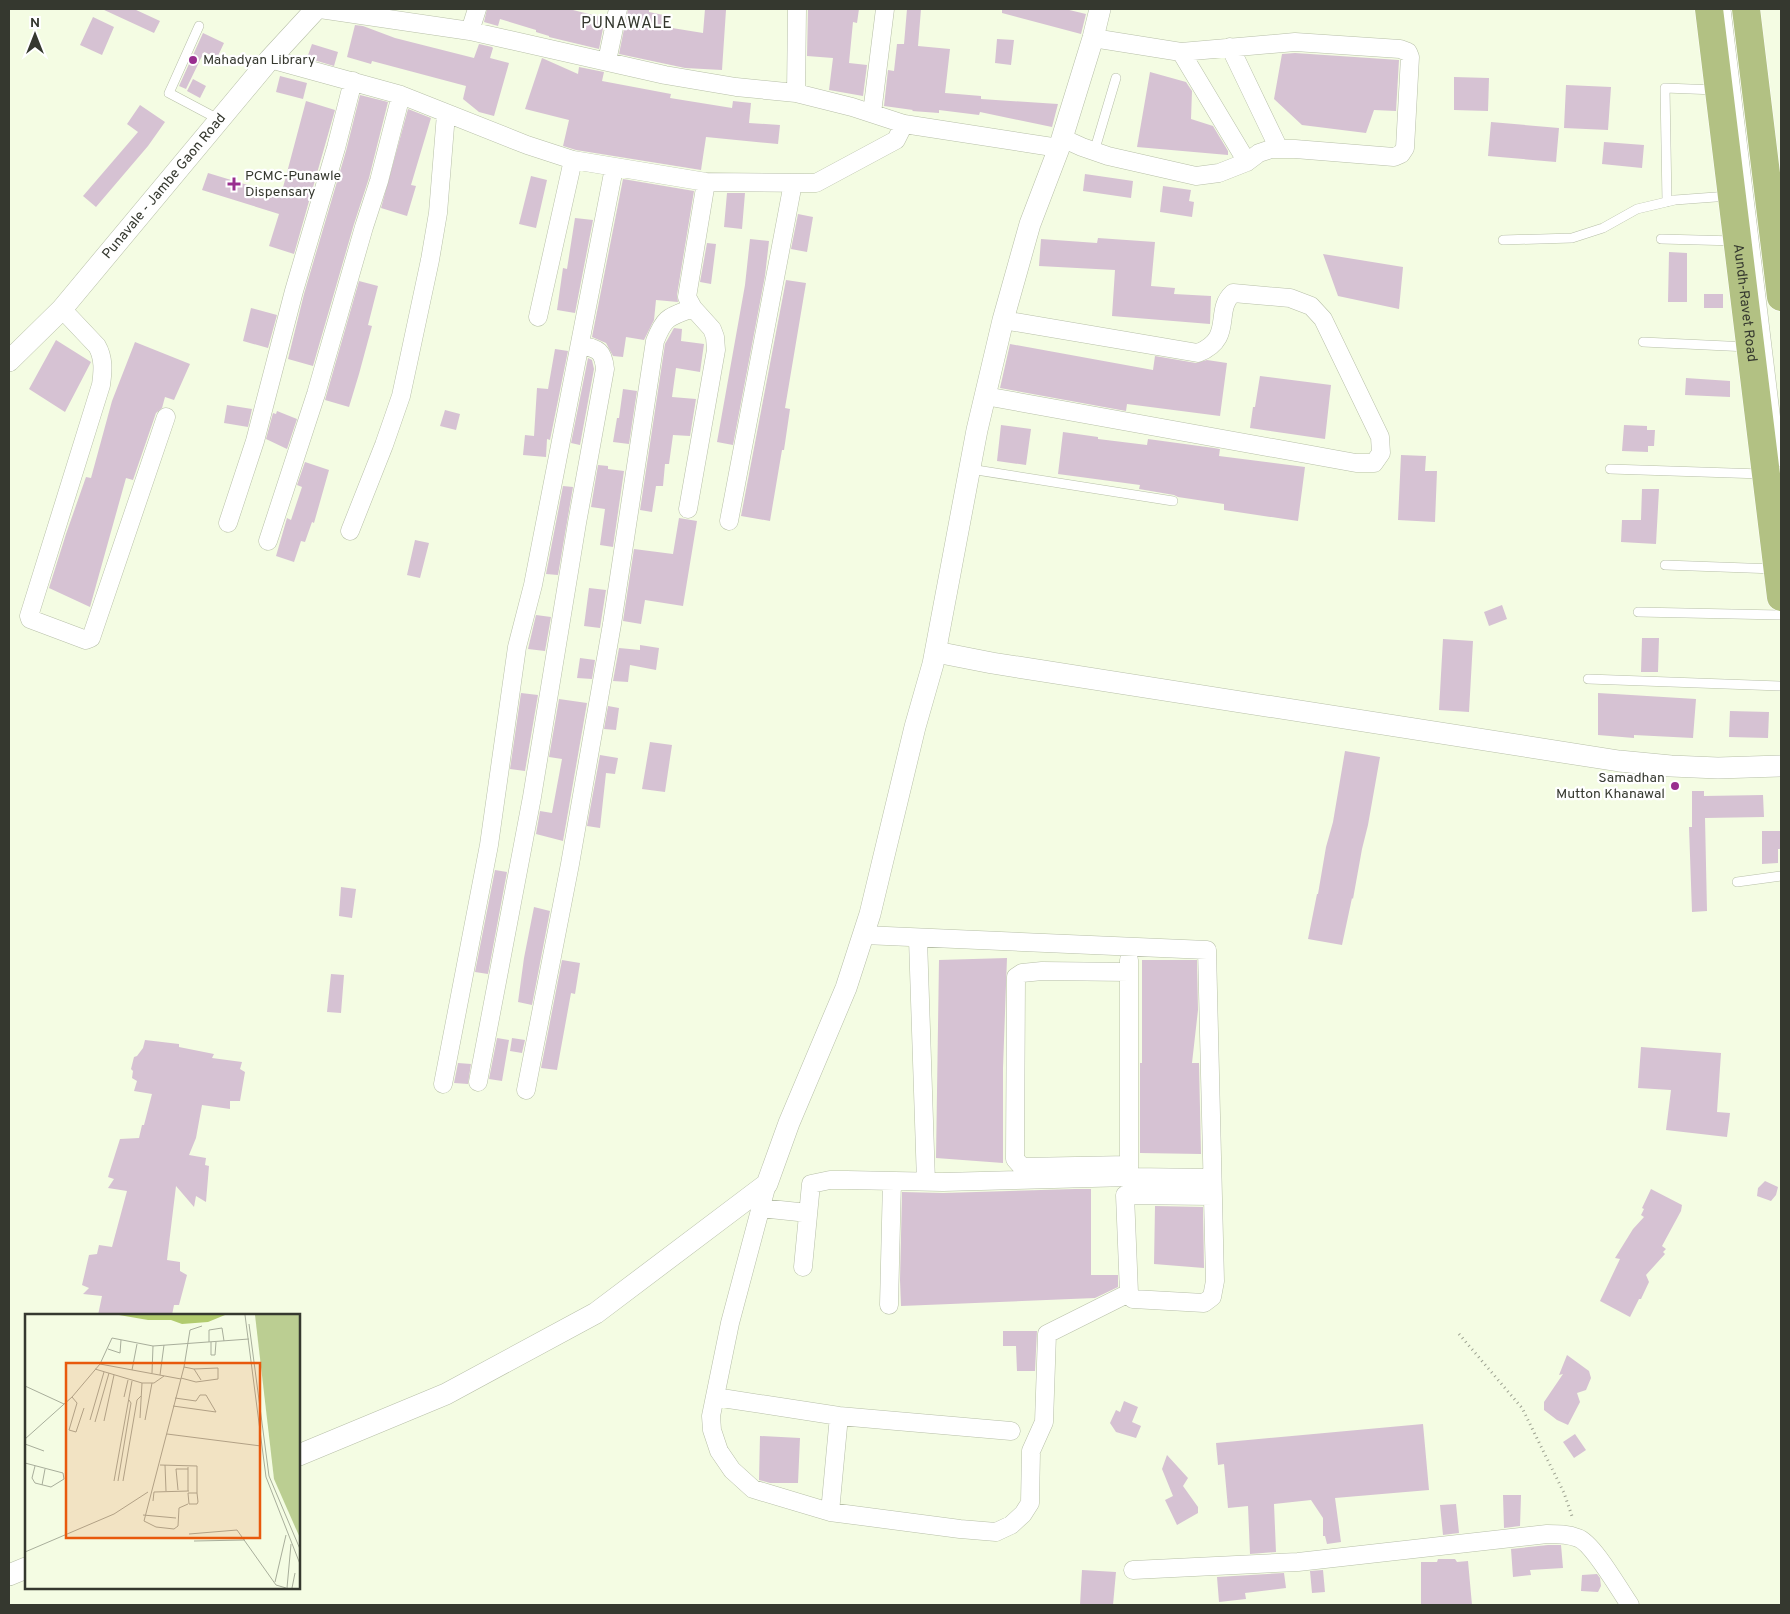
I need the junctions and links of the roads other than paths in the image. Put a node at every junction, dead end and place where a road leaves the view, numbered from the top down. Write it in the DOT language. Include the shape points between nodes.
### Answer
graph roads {
  1 [pos="316,9"];
  2 [pos="320,9"];
  3 [pos="477,9"];
  4 [pos="618,9"];
  5 [pos="797,9"];
  6 [pos="885,9"];
  7 [pos="1100,9"];
  8 [pos="1709,9"];
  9 [pos="1726,9"];
  10 [pos="1746,9"];
  11 [pos="199,26"];
  12 [pos="470,31"];
  13 [pos="1093,38"];
  14 [pos="1230,47"];
  15 [pos="1181,52"];
  16 [pos="270,59"];
  17 [pos="607,61"];
  18 [pos="1116,78"];
  19 [pos="352,81"];
  20 [pos="1719,90"];
  21 [pos="796,93"];
  22 [pos="400,95"];
  23 [pos="872,113"];
  24 [pos="446,114"];
  25 [pos="220,120"];
  26 [pos="904,124"];
  27 [pos="1061,143"];
  28 [pos="1279,149"];
  29 [pos="1094,152"];
  30 [pos="573,160"];
  31 [pos="1247,162"];
  32 [pos="614,168"];
  33 [pos="706,182"];
  34 [pos="793,184"];
  35 [pos="1732,196"];
  36 [pos="1667,202"];
  37 [pos="1502,240"];
  38 [pos="1661,240"];
  39 [pos="1738,242"];
  40 [pos="1780,281"];
  41 [pos="693,308"];
  42 [pos="62,310"];
  43 [pos="538,317"];
  44 [pos="1003,320"];
  45 [pos="1644,342"];
  46 [pos="580,345"];
  47 [pos="1750,347"];
  48 [pos="9,362"];
  49 [pos="984,396"];
  50 [pos="166,417"];
  51 [pos="1774,468"];
  52 [pos="970,469"];
  53 [pos="1610,469"];
  54 [pos="1173,501"];
  55 [pos="688,509"];
  56 [pos="729,521"];
  57 [pos="228,523"];
  58 [pos="350,532"];
  59 [pos="268,541"];
  60 [pos="1665,565"];
  61 [pos="1778,569"];
  62 [pos="1781,597"];
  63 [pos="1638,612"];
  64 [pos="1781,615"];
  65 [pos="936,652"];
  66 [pos="1588,679"];
  67 [pos="1781,686"];
  68 [pos="1781,766"];
  69 [pos="1781,876"];
  70 [pos="1737,882"];
  71 [pos="864,935"];
  72 [pos="918,938"];
  73 [pos="1129,946"];
  74 [pos="1129,972"];
  75 [pos="478,1082"];
  76 [pos="443,1084"];
  77 [pos="526,1090"];
  78 [pos="1129,1171"];
  79 [pos="1212,1178"];
  80 [pos="892,1181"];
  81 [pos="926,1182"];
  82 [pos="767,1184"];
  83 [pos="1213,1196"];
  84 [pos="761,1208"];
  85 [pos="808,1213"];
  86 [pos="803,1267"];
  87 [pos="1129,1293"];
  88 [pos="890,1305"];
  89 [pos="715,1397"];
  90 [pos="839,1416"];
  91 [pos="1012,1431"];
  92 [pos="300,1455"];
  93 [pos="830,1512"];
  94 [pos="25,1568"];
  95 [pos="1133,1570"];
  96 [pos="9,1575"];
  97 [pos="1630,1605"];
  1 -- 16 [label="street, Punavale - Jambe Gaon Road"];
  2 -- 12 [label="street"];
  3 -- 12 [label="street"];
  4 -- 17 [label="street"];
  5 -- 21 [label="street"];
  6 -- 23 [label="street"];
  7 -- 13 [label="street"];
  8 -- 20 [label="main road, Aundh-Ravet Road"];
  9 -- 51 [label="lane"];
  10 -- 40 [label="main road" via="1770,170"];
  11 -- 25 [label="lane" via="169,92"];
  12 -- 17 [label="street"];
  13 -- 15 [label="street"];
  13 -- 27 [label="street"];
  14 -- 15 [label="street"];
  14 -- 28 [label="street"];
  14 -- 28 [label="street" via="1295,42 1400,48 1408,52 1405,148 1401,154 1394,157"];
  15 -- 31 [label="street"];
  16 -- 19 [label="street"];
  16 -- 25 [label="street, Punavale - Jambe Gaon Road"];
  17 -- 21 [label="street" via="665,75"];
  18 -- 29 [label="lane"];
  19 -- 22 [label="street"];
  19 -- 57 [label="street" via="255,441"];
  20 -- 35 [label="main road, Aundh-Ravet Road"];
  20 -- 36 [label="lane" via="1665,88"];
  21 -- 23 [label="street"];
  22 -- 24 [label="street"];
  22 -- 59 [label="street" via="379,181 316,394"];
  23 -- 26 [label="street"];
  24 -- 30 [label="street"];
  24 -- 58 [label="street" via="438,213 401,396"];
  25 -- 42 [label="street, Punavale - Jambe Gaon Road"];
  26 -- 27 [label="street"];
  26 -- 34 [label="street" via="896,140 816,183"];
  27 -- 29 [label="street"];
  27 -- 44 [label="street" via="1030,224"];
  28 -- 31 [label="street" via="1259,153"];
  29 -- 31 [label="street" via="1196,176 1219,173"];
  30 -- 32 [label="street"];
  30 -- 43 [label="street"];
  32 -- 33 [label="street"];
  32 -- 46 [label="street"];
  33 -- 34 [label="street"];
  33 -- 41 [label="street" via="687,297"];
  34 -- 56 [label="street"];
  35 -- 36 [label="lane"];
  35 -- 39 [label="main road, Aundh-Ravet Road"];
  36 -- 37 [label="lane" via="1637,209 1603,228 1572,238"];
  38 -- 39 [label="lane"];
  39 -- 47 [label="main road, Aundh-Ravet Road"];
  41 -- 55 [label="street" via="712,329 716,350"];
  41 -- 77 [label="street" via="668,318 661,325 655,341 612,624"];
  42 -- 48 [label="street, Punavale - Jambe Gaon Road"];
  42 -- 50 [label="street" via="97,346 103,373 30,619 86,640 91,638"];
  44 -- 49 [label="street"];
  44 -- 49 [label="street" via="1198,353 1210,348 1221,332 1226,299 1233,293 1290,298 1311,306 1324,319 1380,437 1381,453 1374,463 1356,464"];
  45 -- 47 [label="lane"];
  46 -- 75 [label="street" via="601,353 605,369 532,797"];
  46 -- 76 [label="street" via="534,585 517,647 489,845"];
  47 -- 51 [label="main road, Aundh-Ravet Road"];
  49 -- 52 [label="street"];
  51 -- 53 [label="lane"];
  51 -- 61 [label="main road, Aundh-Ravet Road"];
  52 -- 54 [label="lane"];
  52 -- 65 [label="street"];
  60 -- 61 [label="lane"];
  61 -- 62 [label="main road, Aundh-Ravet Road"];
  63 -- 64 [label="lane"];
  65 -- 68 [label="street" via="1619,761 1718,768"];
  65 -- 71 [label="street"];
  66 -- 67 [label="lane"];
  69 -- 70 [label="lane"];
  71 -- 72 [label="street"];
  71 -- 82 [label="street"];
  72 -- 73 [label="street"];
  72 -- 81 [label="street"];
  73 -- 74 [label="street"];
  73 -- 79 [label="street" via="1206,950"];
  74 -- 78 [label="street"];
  74 -- 78 [label="street" via="1042,971 1022,973 1016,978 1016,1159 1022,1167"];
  78 -- 79 [label="street"];
  78 -- 81 [label="street"];
  79 -- 83 [label="street"];
  80 -- 81 [label="street"];
  80 -- 85 [label="street" via="830,1180 811,1184"];
  80 -- 88 [label="street"];
  82 -- 84 [label="street"];
  82 -- 92 [label="street" via="596,1313 446,1394"];
  83 -- 87 [label="street" via="1125,1195"];
  83 -- 87 [label="street" via="1215,1281 1212,1298 1204,1303 1141,1300 1133,1299"];
  84 -- 85 [label="street"];
  84 -- 89 [label="street" via="730,1323"];
  85 -- 86 [label="street"];
  87 -- 93 [label="street" via="1047,1334 1044,1422 1031,1451 1030,1503 1011,1525 996,1532"];
  89 -- 90 [label="street"];
  89 -- 93 [label="street" via="712,1430 719,1451 732,1470 753,1489"];
  90 -- 91 [label="street"];
  90 -- 93 [label="street"];
  94 -- 96 [label="street"];
  95 -- 97 [label="street" via="1298,1562 1563,1534 1580,1538 1592,1550"];
}
